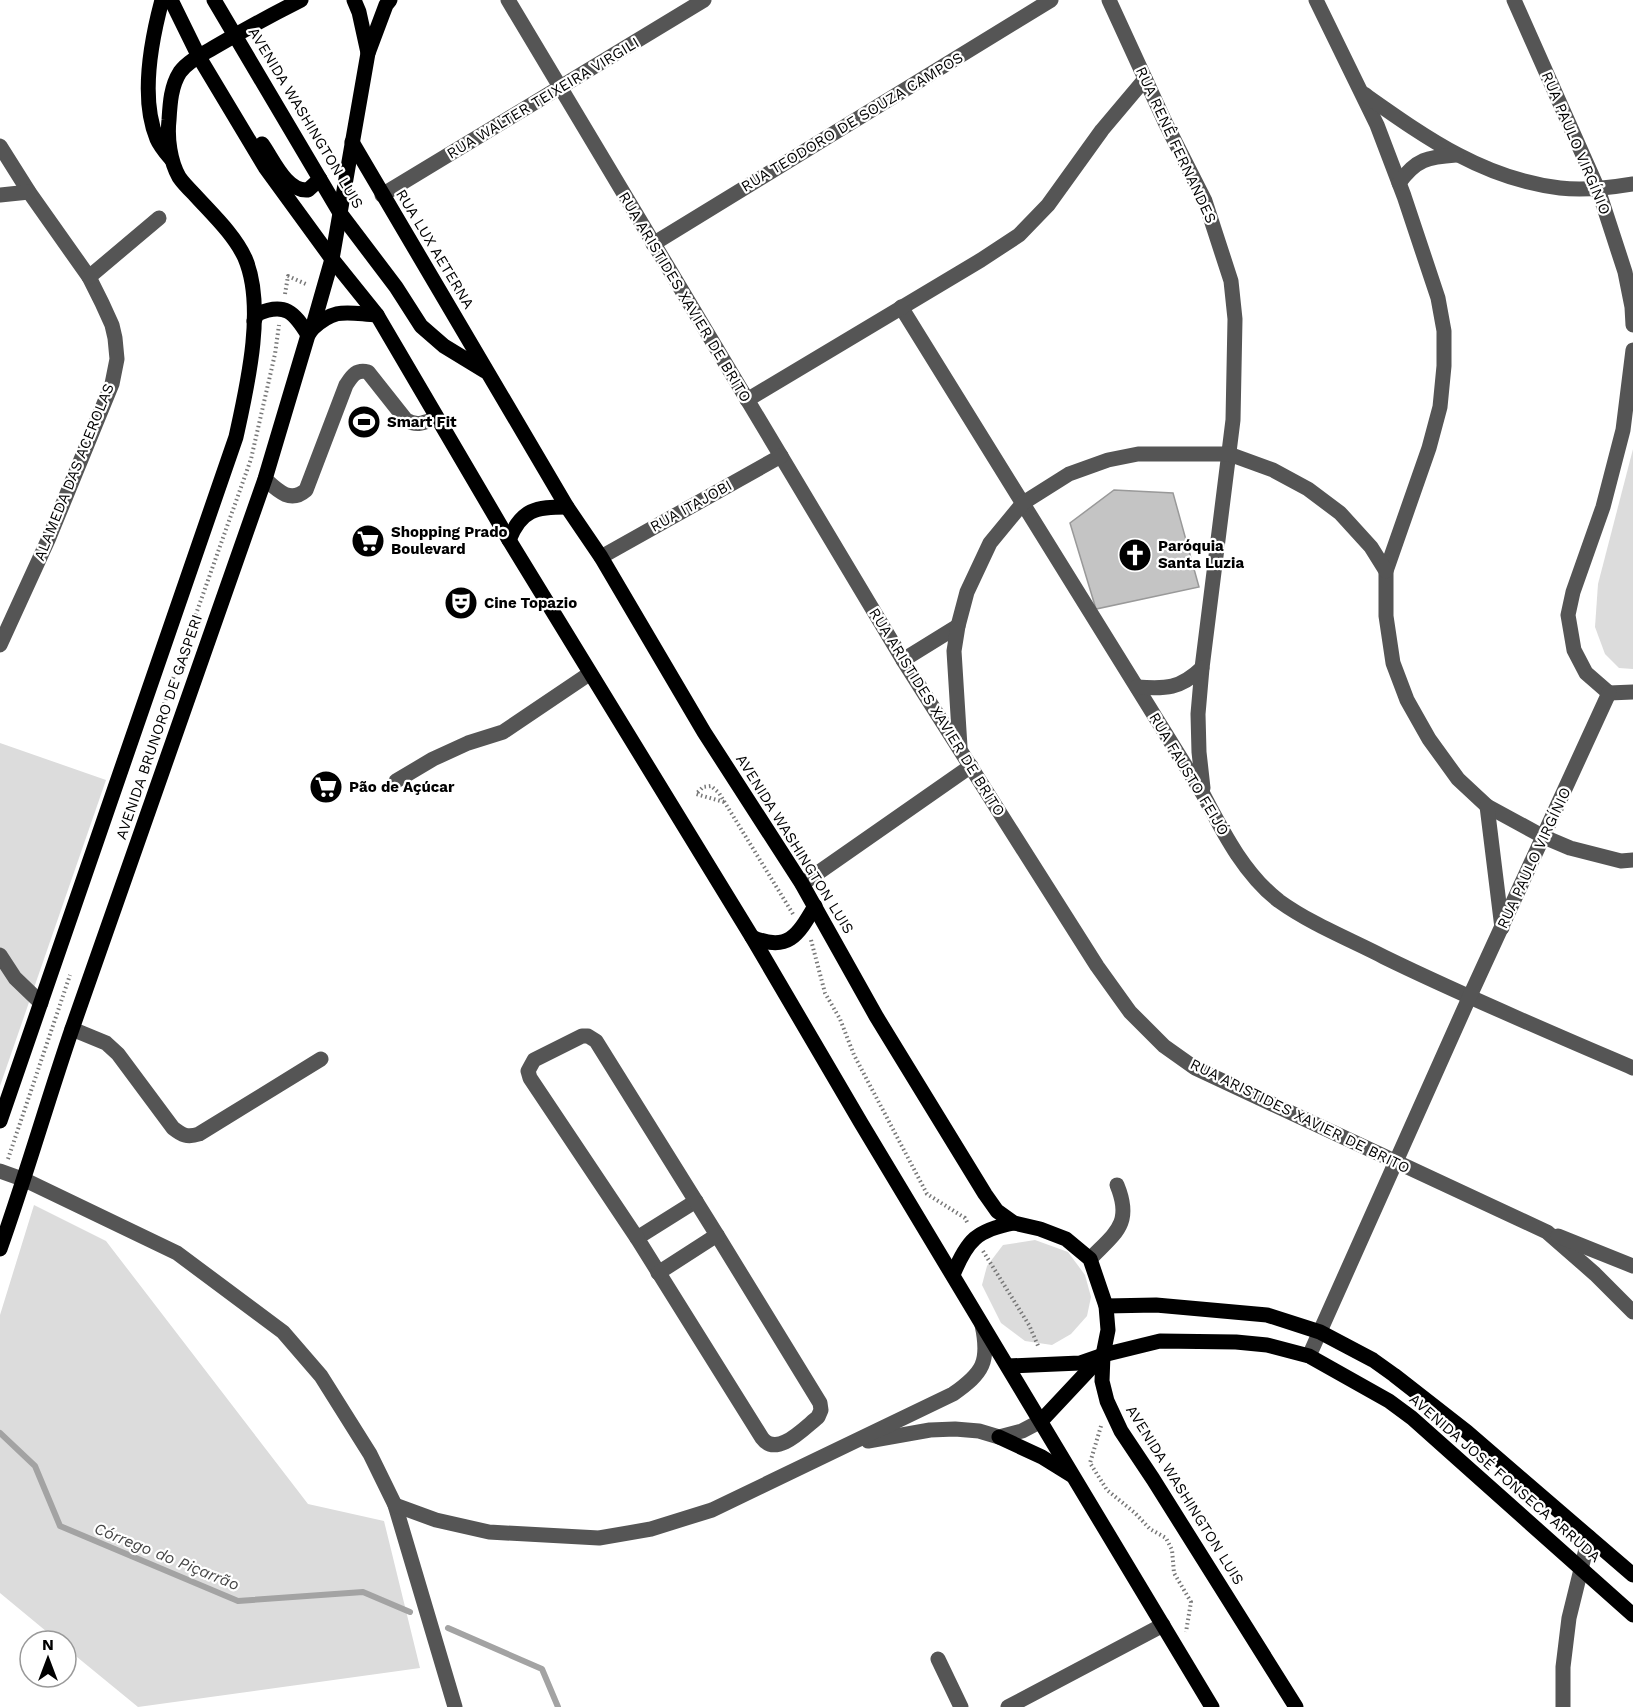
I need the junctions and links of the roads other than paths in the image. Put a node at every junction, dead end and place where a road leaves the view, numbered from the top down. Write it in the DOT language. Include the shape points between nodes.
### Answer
graph roads {
  1 [pos="162,0"];
  2 [pos="171,0"];
  3 [pos="214,0"];
  4 [pos="301,0"];
  5 [pos="354,0"];
  6 [pos="390,0"];
  7 [pos="508,0"];
  8 [pos="704,0"];
  9 [pos="1051,0"];
  10 [pos="1109,0"];
  11 [pos="1316,0"];
  12 [pos="1514,0"];
  13 [pos="236,35"];
  14 [pos="368,53"];
  15 [pos="199,57"];
  16 [pos="1145,79"];
  17 [pos="561,88"];
  18 [pos="221,93"];
  19 [pos="1362,93"];
  20 [pos="352,142"];
  21 [pos="0,146"];
  22 [pos="1456,155"];
  23 [pos="173,161"];
  24 [pos="320,179"];
  25 [pos="1399,183"];
  26 [pos="1633,184"];
  27 [pos="1598,189"];
  28 [pos="29,192"];
  29 [pos="0,195"];
  30 [pos="382,195"];
  31 [pos="340,213"];
  32 [pos="159,218"];
  33 [pos="653,244"];
  34 [pos="332,259"];
  35 [pos="89,277"];
  36 [pos="901,307"];
  37 [pos="376,315"];
  38 [pos="254,321"];
  39 [pos="1633,325"];
  40 [pos="310,332"];
  41 [pos="1633,350"];
  42 [pos="487,373"];
  43 [pos="747,400"];
  44 [pos="437,418"];
  45 [pos="1229,454"];
  46 [pos="781,456"];
  47 [pos="265,478"];
  48 [pos="1023,503"];
  49 [pos="567,507"];
  50 [pos="509,540"];
  51 [pos="601,556"];
  52 [pos="1386,571"];
  53 [pos="958,626"];
  54 [pos="0,645"];
  55 [pos="903,660"];
  56 [pos="1202,668"];
  57 [pos="589,674"];
  58 [pos="1137,687"];
  59 [pos="1633,692"];
  60 [pos="1609,693"];
  61 [pos="961,750"];
  62 [pos="971,766"];
  63 [pos="396,781"];
  64 [pos="1203,794"];
  65 [pos="1487,806"];
  66 [pos="1544,837"];
  67 [pos="1629,863"];
  68 [pos="802,884"];
  69 [pos="815,906"];
  70 [pos="1502,927"];
  71 [pos="752,937"];
  72 [pos="0,955"];
  73 [pos="1468,998"];
  74 [pos="41,1003"];
  75 [pos="72,1029"];
  76 [pos="321,1059"];
  77 [pos="1633,1068"];
  78 [pos="0,1121"];
  79 [pos="1397,1162"];
  80 [pos="0,1171"];
  81 [pos="25,1180"];
  82 [pos="1117,1185"];
  83 [pos="696,1201"];
  84 [pos="1014,1223"];
  85 [pos="1547,1232"];
  86 [pos="717,1235"];
  87 [pos="637,1238"];
  88 [pos="0,1249"];
  89 [pos="1090,1259"];
  90 [pos="1633,1266"];
  91 [pos="658,1273"];
  92 [pos="953,1275"];
  93 [pos="1106,1306"];
  94 [pos="1633,1312"];
  95 [pos="981,1321"];
  96 [pos="1320,1332"];
  97 [pos="1104,1354"];
  98 [pos="1309,1356"];
  99 [pos="1008,1365"];
  100 [pos="1041,1421"];
  101 [pos="999,1437"];
  102 [pos="850,1444"];
  103 [pos="1075,1478"];
  104 [pos="395,1505"];
  105 [pos="1589,1537"];
  106 [pos="1581,1570"];
  107 [pos="1633,1575"];
  108 [pos="1633,1615"];
  109 [pos="1163,1625"];
  110 [pos="938,1659"];
  111 [pos="455,1707"];
  112 [pos="962,1707"];
  113 [pos="1008,1707"];
  114 [pos="1212,1707"];
  115 [pos="1296,1707"];
  116 [pos="1563,1707"];
  1 -- 23 [label="main road, AVENIDA BRUNORO DE GASPERI" via="148,95 158,141"];
  2 -- 15 [label="main road"];
  3 -- 13 [label="main road, AVENIDA WASHINGTON LUIS"];
  4 -- 13 [label="main road, AVENIDA BRUNORO DE GASPERI"];
  5 -- 14 [label="main road"];
  6 -- 14 [label="main road"];
  7 -- 17 [label="street, RUA ARISTIDES XAVIER DE BRITO"];
  8 -- 17 [label="street, RUA WALTER TEIXEIRA VIRGILI"];
  9 -- 33 [label="street, RUA TEODORO DE SOUZA CAMPOS"];
  10 -- 16 [label="street, RUA RENÊ FERNANDES"];
  11 -- 19 [label="street"];
  12 -- 27 [label="street, RUA PAULO VIRGÍNIO"];
  13 -- 15 [label="main road, AVENIDA BRUNORO DE GASPERI"];
  13 -- 24 [label="main road, AVENIDA WASHINGTON LUIS"];
  14 -- 20 [label="main road, AVENIDA BRUNORO DE GASPERI"];
  15 -- 18 [label="main road"];
  15 -- 23 [label="main road, AVENIDA BRUNORO DE GASPERI" via="181,70 170,99 167,133"];
  16 -- 36 [label="street" via="1048,205 1019,235"];
  16 -- 45 [label="street, RUA RENÊ FERNANDES" via="1205,201 1231,281 1235,363"];
  17 -- 30 [label="street, RUA WALTER TEIXEIRA VIRGILI"];
  17 -- 33 [label="street, RUA ARISTIDES XAVIER DE BRITO"];
  18 -- 24 [label="main road" via="248,122 293,187 308,190"];
  18 -- 34 [label="main road" via="265,167"];
  19 -- 22 [label="street"];
  19 -- 25 [label="street"];
  20 -- 30 [label="main road, RUA LUX AETERNA"];
  20 -- 31 [label="main road, AVENIDA BRUNORO DE GASPERI"];
  21 -- 28 [label="street, ALAMEDA DAS ACEROLAS"];
  22 -- 25 [label="street" via="1434,156 1419,162"];
  22 -- 27 [label="street" via="1523,181"];
  23 -- 38 [label="main road, AVENIDA BRUNORO DE GASPERI" via="179,177 238,245 250,276"];
  24 -- 31 [label="main road, AVENIDA WASHINGTON LUIS"];
  25 -- 52 [label="street" via="1438,298 1444,331 1444,366 1440,407 1429,448"];
  26 -- 27 [label="street"];
  27 -- 39 [label="street, RUA PAULO VIRGÍNIO" via="1625,272"];
  28 -- 29 [label="street"];
  28 -- 35 [label="street, ALAMEDA DAS ACEROLAS"];
  30 -- 42 [label="main road, RUA LUX AETERNA"];
  31 -- 34 [label="main road, AVENIDA BRUNORO DE GASPERI"];
  31 -- 42 [label="main road, AVENIDA WASHINGTON LUIS" via="422,326 444,346"];
  32 -- 35 [label="street"];
  33 -- 43 [label="street, RUA ARISTIDES XAVIER DE BRITO"];
  34 -- 37 [label="main road"];
  34 -- 40 [label="main road, AVENIDA BRUNORO DE GASPERI"];
  35 -- 54 [label="street, ALAMEDA DAS ACEROLAS" via="113,332 117,359 112,384"];
  36 -- 43 [label="street"];
  36 -- 48 [label="street, RUA FAUSTO FEIJÓ"];
  37 -- 40 [label="main road" via="335,313"];
  37 -- 44 [label="main road"];
  38 -- 40 [label="main road" via="257,314 267,309 282,308"];
  38 -- 74 [label="main road, AVENIDA BRUNORO DE GASPERI" via="248,381 236,437"];
  40 -- 47 [label="main road, AVENIDA BRUNORO DE GASPERI"];
  41 -- 60 [label="street" via="1623,430 1568,615 1574,650 1586,673"];
  42 -- 49 [label="main road, AVENIDA WASHINGTON LUIS"];
  43 -- 46 [label="street, RUA ARISTIDES XAVIER DE BRITO"];
  44 -- 47 [label="street" via="419,424 406,420 368,372 358,372 346,385 306,490 300,496 284,495"];
  44 -- 50 [label="main road"];
  45 -- 48 [label="street" via="1138,454 1108,460 1069,474"];
  45 -- 52 [label="street" via="1273,470 1308,489 1340,513"];
  45 -- 56 [label="street, RUA RENÊ FERNANDES"];
  46 -- 51 [label="street, RUA ITAJOBI"];
  46 -- 55 [label="street, RUA ARISTIDES XAVIER DE BRITO"];
  47 -- 75 [label="main road, AVENIDA BRUNORO DE GASPERI"];
  48 -- 53 [label="street" via="990,543"];
  48 -- 58 [label="street, RUA FAUSTO FEIJÓ"];
  49 -- 50 [label="main road" via="531,511 515,524"];
  49 -- 51 [label="main road, AVENIDA WASHINGTON LUIS"];
  50 -- 57 [label="main road"];
  51 -- 68 [label="main road, AVENIDA WASHINGTON LUIS" via="705,732"];
  52 -- 65 [label="street" via="1386,616 1393,663 1407,700 1458,779"];
  53 -- 55 [label="street"];
  53 -- 61 [label="street" via="954,651"];
  55 -- 61 [label="street, RUA ARISTIDES XAVIER DE BRITO"];
  56 -- 58 [label="street" via="1180,686"];
  56 -- 64 [label="street, RUA RENÊ FERNANDES" via="1198,714"];
  57 -- 63 [label="street" via="503,732 433,759"];
  57 -- 71 [label="main road"];
  58 -- 64 [label="street, RUA FAUSTO FEIJÓ"];
  59 -- 60 [label="street"];
  60 -- 66 [label="street, RUA PAULO VIRGÍNIO"];
  61 -- 62 [label="street, RUA ARISTIDES XAVIER DE BRITO"];
  62 -- 68 [label="street"];
  62 -- 79 [label="street, RUA ARISTIDES XAVIER DE BRITO" via="1097,966 1130,1012 1164,1047 1195,1068"];
  64 -- 73 [label="street, RUA FAUSTO FEIJÓ" via="1248,870 1278,900 1312,922"];
  65 -- 66 [label="street"];
  65 -- 70 [label="street"];
  66 -- 67 [label="street"];
  66 -- 70 [label="street, RUA PAULO VIRGÍNIO"];
  68 -- 69 [label="main road, AVENIDA WASHINGTON LUIS"];
  69 -- 71 [label="main road" via="802,928 784,943 768,944"];
  69 -- 84 [label="main road, AVENIDA WASHINGTON LUIS" via="876,1016 985,1194 997,1211"];
  70 -- 73 [label="street, RUA PAULO VIRGÍNIO"];
  71 -- 92 [label="main road"];
  72 -- 74 [label="street" via="15,978"];
  73 -- 77 [label="street, RUA FAUSTO FEIJÓ"];
  73 -- 79 [label="street, RUA PAULO VIRGÍNIO"];
  74 -- 78 [label="main road, AVENIDA BRUNORO DE GASPERI"];
  75 -- 76 [label="street" via="106,1043 173,1128 191,1137"];
  75 -- 81 [label="main road, AVENIDA BRUNORO DE GASPERI"];
  79 -- 85 [label="street, RUA ARISTIDES XAVIER DE BRITO"];
  79 -- 96 [label="street, RUA PAULO VIRGÍNIO"];
  80 -- 81 [label="street"];
  81 -- 88 [label="main road, AVENIDA BRUNORO DE GASPERI"];
  81 -- 104 [label="street" via="177,1253 283,1332 321,1376 370,1454"];
  82 -- 89 [label="street" via="1124,1208 1122,1223"];
  83 -- 86 [label="street"];
  83 -- 87 [label="street"];
  83 -- 87 [label="street" via="596,1041 582,1036 534,1060 528,1071 530,1078"];
  84 -- 89 [label="main road, AVENIDA WASHINGTON LUIS" via="1066,1239"];
  84 -- 92 [label="main road" via="992,1227 971,1241"];
  85 -- 90 [label="street, RUA ARISTIDES XAVIER DE BRITO"];
  85 -- 94 [label="street, RUA ARISTIDES XAVIER DE BRITO"];
  86 -- 91 [label="street"];
  86 -- 91 [label="street" via="820,1403 818,1417 780,1445 766,1444"];
  87 -- 91 [label="street"];
  89 -- 93 [label="main road, AVENIDA WASHINGTON LUIS"];
  92 -- 95 [label="main road"];
  93 -- 96 [label="main road, AVENIDA JOSÉ FONSECA ARRUDA" via="1156,1305 1267,1316"];
  93 -- 97 [label="main road, AVENIDA WASHINGTON LUIS"];
  95 -- 99 [label="main road"];
  95 -- 102 [label="street" via="985,1352 973,1380 953,1394"];
  96 -- 98 [label="street, RUA PAULO VIRGÍNIO"];
  96 -- 105 [label="main road, AVENIDA JOSÉ FONSECA ARRUDA" via="1394,1375"];
  97 -- 98 [label="main road, AVENIDA JOSÉ FONSECA ARRUDA" via="1160,1341 1236,1342"];
  97 -- 99 [label="main road, AVENIDA JOSÉ FONSECA ARRUDA" via="1080,1363"];
  97 -- 100 [label="main road"];
  97 -- 115 [label="main road, AVENIDA WASHINGTON LUIS" via="1102,1381 1121,1431"];
  98 -- 106 [label="main road, AVENIDA JOSÉ FONSECA ARRUDA" via="1412,1418"];
  99 -- 100 [label="main road"];
  100 -- 101 [label="street"];
  100 -- 103 [label="main road"];
  101 -- 102 [label="street" via="979,1431 930,1430"];
  101 -- 103 [label="main road"];
  102 -- 104 [label="street" via="712,1510 651,1529 599,1538 489,1532 436,1520"];
  103 -- 109 [label="main road"];
  104 -- 111 [label="street"];
  105 -- 106 [label="street"];
  105 -- 107 [label="main road, AVENIDA JOSÉ FONSECA ARRUDA"];
  106 -- 108 [label="main road, AVENIDA JOSÉ FONSECA ARRUDA"];
  106 -- 116 [label="street" via="1569,1618"];
  109 -- 113 [label="street"];
  109 -- 114 [label="main road"];
  110 -- 112 [label="street"];
}
